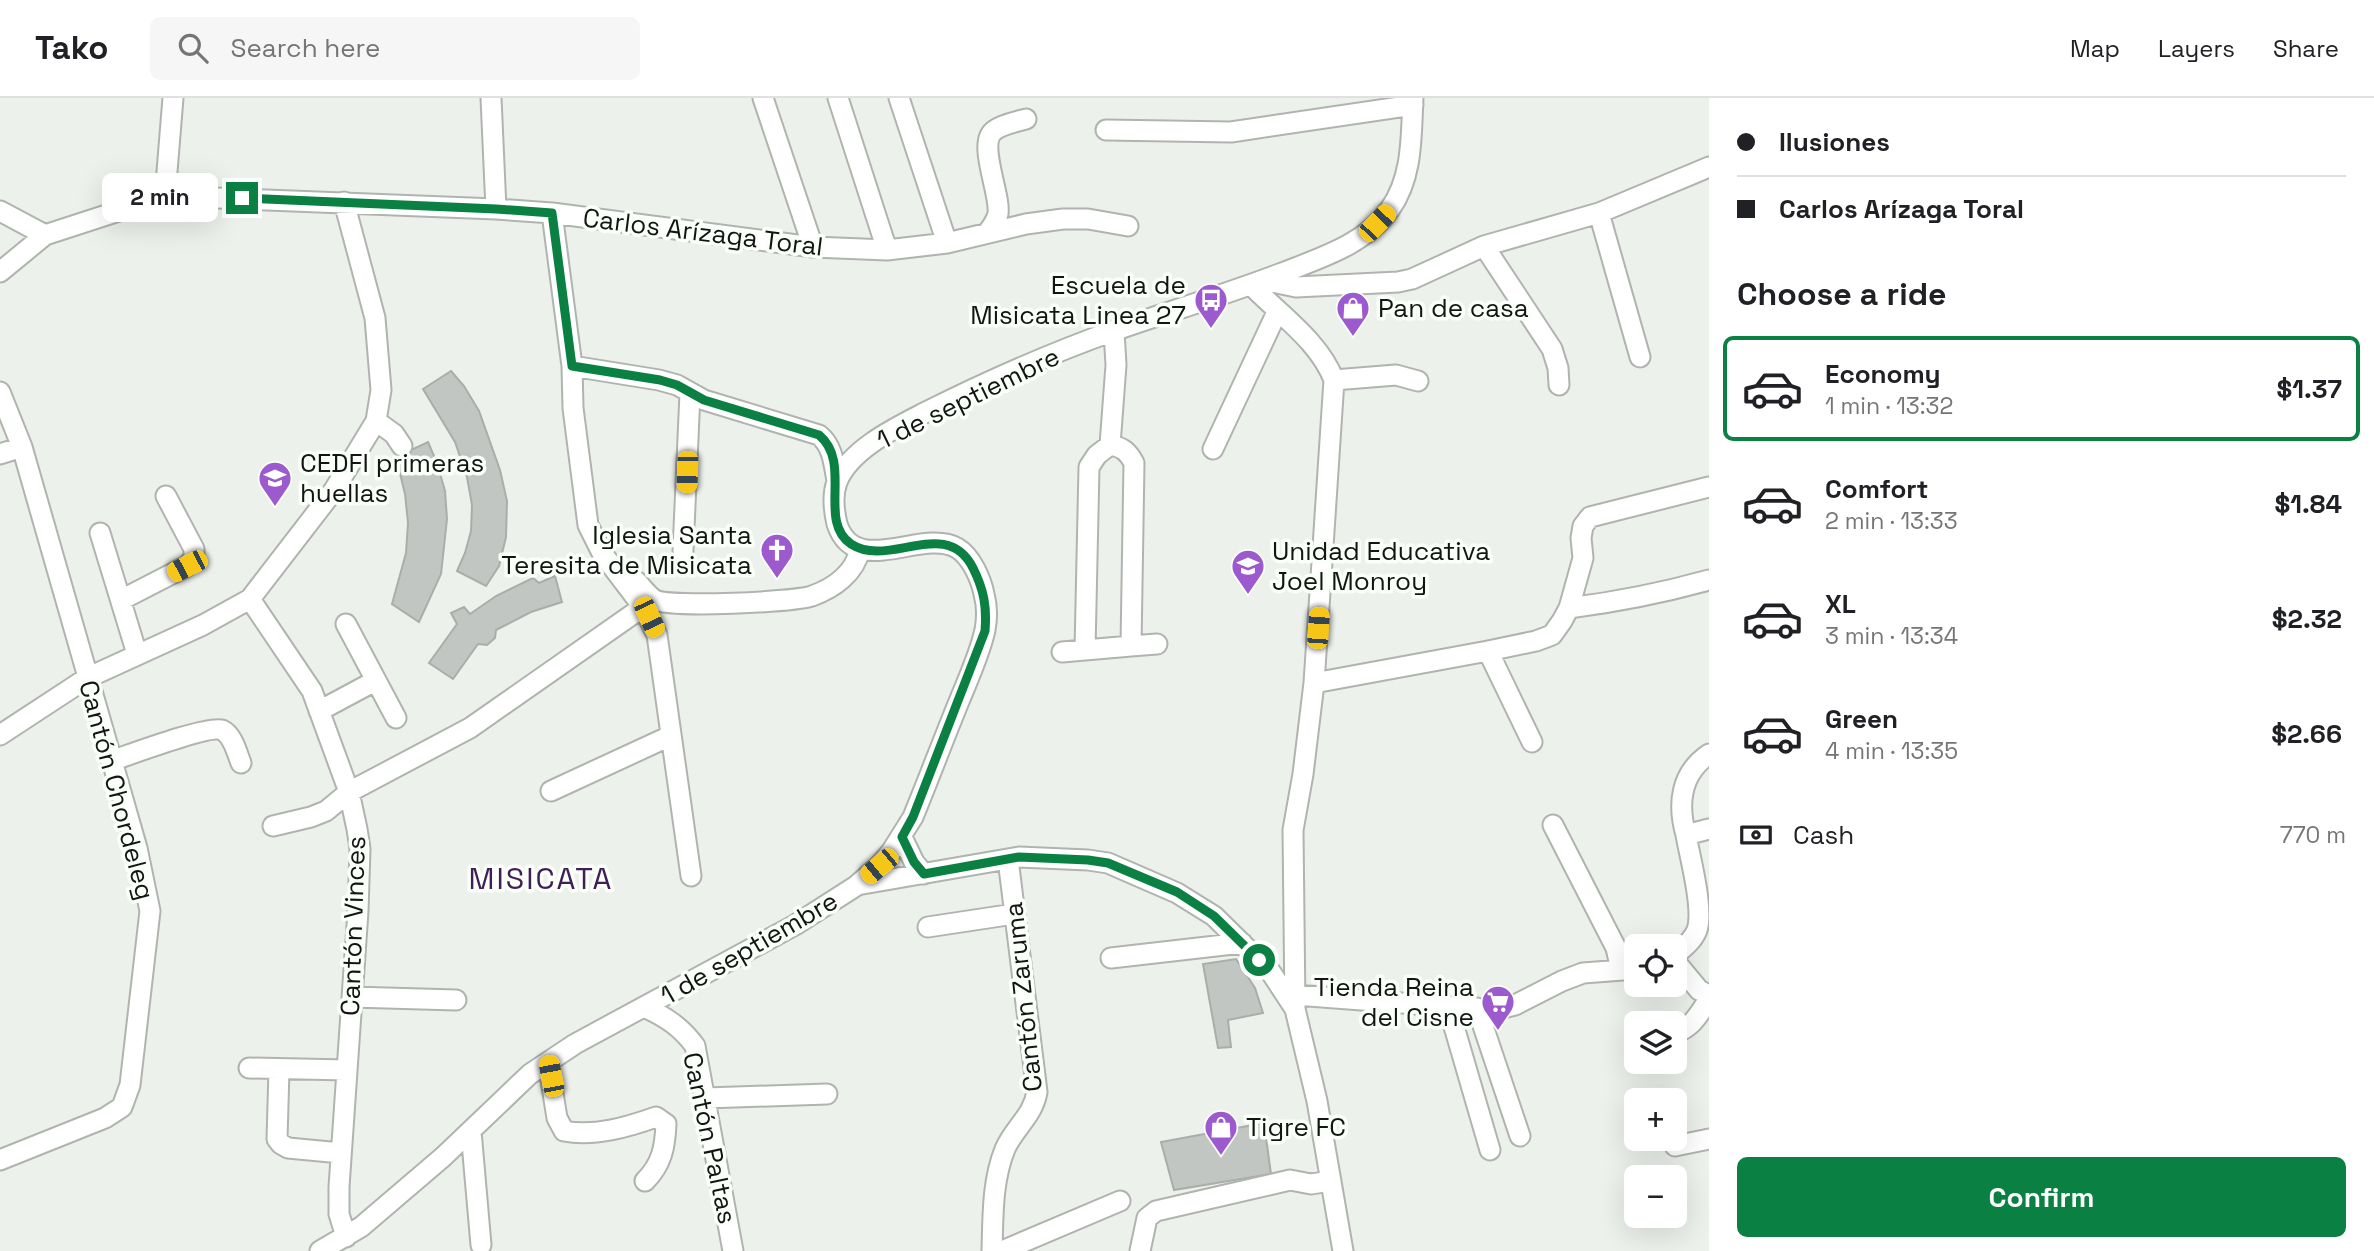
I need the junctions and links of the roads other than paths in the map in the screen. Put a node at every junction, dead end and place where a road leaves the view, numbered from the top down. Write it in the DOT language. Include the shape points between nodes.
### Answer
graph roads {
  1 [pos="173,98"];
  2 [pos="491,98"];
  3 [pos="763,98"];
  4 [pos="838,98"];
  5 [pos="899,98"];
  6 [pos="1413,102"];
  7 [pos="1026,119"];
  8 [pos="1106,130"];
  9 [pos="1709,167"];
  10 [pos="165,196"];
  11 [pos="344,202"];
  12 [pos="496,209"];
  13 [pos="0,211"];
  14 [pos="552,213"];
  15 [pos="1599,213"];
  16 [pos="1128,226"];
  17 [pos="987,233"];
  18 [pos="45,235"];
  19 [pos="947,243"];
  20 [pos="1484,246"];
  21 [pos="813,247"];
  22 [pos="887,250"];
  23 [pos="0,272"];
  24 [pos="1257,282"];
  25 [pos="1277,312"];
  26 [pos="1114,331"];
  27 [pos="1640,357"];
  28 [pos="572,366"];
  29 [pos="1334,380"];
  30 [pos="1418,381"];
  31 [pos="1559,385"];
  32 [pos="0,393"];
  33 [pos="690,393"];
  34 [pos="376,421"];
  35 [pos="1110,445"];
  36 [pos="402,446"];
  37 [pos="22,447"];
  38 [pos="1213,449"];
  39 [pos="0,454"];
  40 [pos="837,481"];
  41 [pos="1709,487"];
  42 [pos="166,496"];
  43 [pos="100,533"];
  44 [pos="860,550"];
  45 [pos="684,551"];
  46 [pos="602,553"];
  47 [pos="1709,580"];
  48 [pos="250,599"];
  49 [pos="121,600"];
  50 [pos="643,607"];
  51 [pos="1569,608"];
  52 [pos="345,624"];
  53 [pos="1157,643"];
  54 [pos="1131,646"];
  55 [pos="1085,650"];
  56 [pos="1488,651"];
  57 [pos="1062,652"];
  58 [pos="137,654"];
  59 [pos="87,678"];
  60 [pos="375,681"];
  61 [pos="1314,683"];
  62 [pos="319,711"];
  63 [pos="396,718"];
  64 [pos="0,735"];
  65 [pos="670,736"];
  66 [pos="1532,741"];
  67 [pos="1709,754"];
  68 [pos="111,761"];
  69 [pos="241,763"];
  70 [pos="551,791"];
  71 [pos="349,792"];
  72 [pos="1553,824"];
  73 [pos="273,826"];
  74 [pos="1709,829"];
  75 [pos="1686,835"];
  76 [pos="902,837"];
  77 [pos="1008,859"];
  78 [pos="924,874"];
  79 [pos="691,876"];
  80 [pos="856,886"];
  81 [pos="1014,914"];
  82 [pos="928,927"];
  83 [pos="1242,943"];
  84 [pos="1687,944"];
  85 [pos="1111,958"];
  86 [pos="1624,962"];
  87 [pos="1624,970"];
  88 [pos="1687,976"];
  89 [pos="352,997"];
  90 [pos="1709,997"];
  91 [pos="456,1000"];
  92 [pos="1295,1002"];
  93 [pos="1443,1005"];
  94 [pos="644,1007"];
  95 [pos="1477,1008"];
  96 [pos="1687,1028"];
  97 [pos="548,1062"];
  98 [pos="248,1068"];
  99 [pos="279,1070"];
  100 [pos="347,1070"];
  101 [pos="827,1094"];
  102 [pos="706,1098"];
  103 [pos="471,1131"];
  104 [pos="1520,1136"];
  105 [pos="1709,1139"];
  106 [pos="1687,1144"];
  107 [pos="1485,1149"];
  108 [pos="341,1153"];
  109 [pos="0,1160"];
  110 [pos="645,1181"];
  111 [pos="1331,1181"];
  112 [pos="1120,1201"];
  113 [pos="346,1237"];
  114 [pos="481,1245"];
  115 [pos="322,1251"];
  116 [pos="733,1251"];
  117 [pos="992,1251"];
  118 [pos="1002,1251"];
  119 [pos="1140,1251"];
  120 [pos="1343,1251"];
  1 -- 10 [label="street"];
  2 -- 12 [label="street"];
  3 -- 21 [label="street"];
  4 -- 22 [label="street"];
  5 -- 19 [label="street"];
  6 -- 8 [label="street" via="1231,132"];
  6 -- 24 [label="street, 1 de septiembre" via="1404,184 1389,212 1353,242"];
  7 -- 17 [label="street" via="993,130 987,138 998,216"];
  9 -- 15 [label="street"];
  10 -- 11 [label="street, Carlos Arízaga Toral"];
  10 -- 18 [label="street, Carlos Arízaga Toral"];
  11 -- 12 [label="street, Carlos Arízaga Toral"];
  11 -- 34 [label="street" via="375,318 381,390"];
  12 -- 14 [label="street, Carlos Arízaga Toral"];
  13 -- 18 [label="street"];
  14 -- 21 [label="street, Carlos Arízaga Toral"];
  14 -- 28 [label="street"];
  15 -- 20 [label="street"];
  15 -- 27 [label="street"];
  16 -- 17 [label="street, Carlos Arízaga Toral" via="1063,219"];
  17 -- 19 [label="street, Carlos Arízaga Toral"];
  18 -- 23 [label="street, Carlos Arízaga Toral"];
  19 -- 22 [label="street, Carlos Arízaga Toral"];
  20 -- 24 [label="street" via="1398,282 1296,287"];
  20 -- 31 [label="street" via="1552,349"];
  21 -- 22 [label="street, Carlos Arízaga Toral"];
  24 -- 25 [label="street"];
  24 -- 26 [label="street, 1 de septiembre"];
  25 -- 29 [label="street" via="1314,346"];
  25 -- 38 [label="street"];
  26 -- 35 [label="street"];
  26 -- 40 [label="street, 1 de septiembre" via="1024,366 892,429 863,450"];
  28 -- 33 [label="street" via="660,380"];
  28 -- 46 [label="street" via="588,525"];
  29 -- 30 [label="street" via="1396,375"];
  29 -- 61 [label="street"];
  32 -- 37 [label="street, Cantón Chordeleg"];
  33 -- 40 [label="street" via="819,435 830,450"];
  33 -- 45 [label="street"];
  34 -- 36 [label="street" via="394,433"];
  34 -- 48 [label="street" via="334,490"];
  35 -- 54 [label="street" via="1129,453 1134,463"];
  35 -- 55 [label="street" via="1089,467"];
  37 -- 39 [label="street"];
  37 -- 59 [label="street, Cantón Chordeleg"];
  40 -- 44 [label="street" via="834,508 838,527"];
  41 -- 51 [label="street" via="1590,517 1583,526 1583,558"];
  42 -- 49 [label="street" via="194,549 194,558"];
  43 -- 49 [label="street"];
  44 -- 46 [label="street" via="850,572 810,596 722,604 654,600 616,558"];
  44 -- 76 [label="street, 1 de septiembre" via="942,543 958,548 969,559 985,595 985,631"];
  46 -- 50 [label="street"];
  47 -- 51 [label="street" via="1660,594"];
  48 -- 58 [label="street"];
  48 -- 62 [label="street, Cantón Vinces" via="312,691"];
  49 -- 58 [label="street"];
  50 -- 65 [label="street" via="657,635"];
  50 -- 71 [label="street" via="470,728"];
  51 -- 56 [label="street" via="1552,635"];
  52 -- 60 [label="street"];
  53 -- 54 [label="street"];
  54 -- 55 [label="street"];
  55 -- 57 [label="street"];
  56 -- 61 [label="street"];
  56 -- 66 [label="street"];
  58 -- 59 [label="street"];
  59 -- 64 [label="street"];
  59 -- 68 [label="street, Cantón Chordeleg"];
  60 -- 62 [label="street"];
  60 -- 63 [label="street"];
  61 -- 92 [label="street" via="1293,830"];
  62 -- 71 [label="street, Cantón Vinces"];
  65 -- 70 [label="street"];
  65 -- 79 [label="street"];
  67 -- 75 [label="street" via="1687,777 1682,800"];
  68 -- 69 [label="street" via="217,729 229,736"];
  68 -- 109 [label="street, Cantón Chordeleg" via="150,911 130,1086 122,1107 105,1118"];
  71 -- 73 [label="street" via="326,811"];
  71 -- 89 [label="street, Cantón Vinces" via="360,849"];
  72 -- 86 [label="street"];
  74 -- 75 [label="street"];
  75 -- 84 [label="street" via="1700,916"];
  76 -- 78 [label="street"];
  76 -- 80 [label="street, 1 de septiembre"];
  77 -- 78 [label="street"];
  77 -- 81 [label="street, Cantón Zaruma"];
  77 -- 83 [label="street" via="1108,863 1177,892 1214,916"];
  78 -- 80 [label="street"];
  80 -- 94 [label="street, 1 de septiembre" via="795,925"];
  81 -- 82 [label="street"];
  81 -- 117 [label="street, Cantón Zaruma" via="1037,1092 1030,1113 1006,1147 998,1174"];
  83 -- 85 [label="street"];
  83 -- 92 [label="street"];
  87 -- 95 [label="street" via="1583,973 1515,1005"];
  88 -- 90 [label="street"];
  89 -- 91 [label="street"];
  89 -- 100 [label="street, Cantón Vinces"];
  90 -- 96 [label="street"];
  92 -- 93 [label="street"];
  92 -- 111 [label="street"];
  93 -- 95 [label="street"];
  93 -- 107 [label="street"];
  94 -- 97 [label="street, 1 de septiembre"];
  94 -- 102 [label="street, Cantón Paltas" via="664,1016 695,1046"];
  95 -- 104 [label="street"];
  97 -- 103 [label="street, 1 de septiembre"];
  97 -- 110 [label="street" via="557,1118 564,1131 634,1125 656,1117 666,1124 662,1157"];
  98 -- 99 [label="street"];
  99 -- 100 [label="street"];
  99 -- 108 [label="street" via="277,1139 288,1148"];
  100 -- 108 [label="street, Cantón Vinces"];
  101 -- 102 [label="street"];
  102 -- 116 [label="street, Cantón Paltas"];
  103 -- 113 [label="street, 1 de septiembre"];
  103 -- 114 [label="street"];
  105 -- 106 [label="street"];
  108 -- 113 [label="street, Cantón Vinces" via="339,1214"];
  111 -- 119 [label="street" via="1290,1180 1156,1211 1147,1218"];
  111 -- 120 [label="street"];
  112 -- 118 [label="street"];
  113 -- 115 [label="street, 1 de septiembre"];
}
